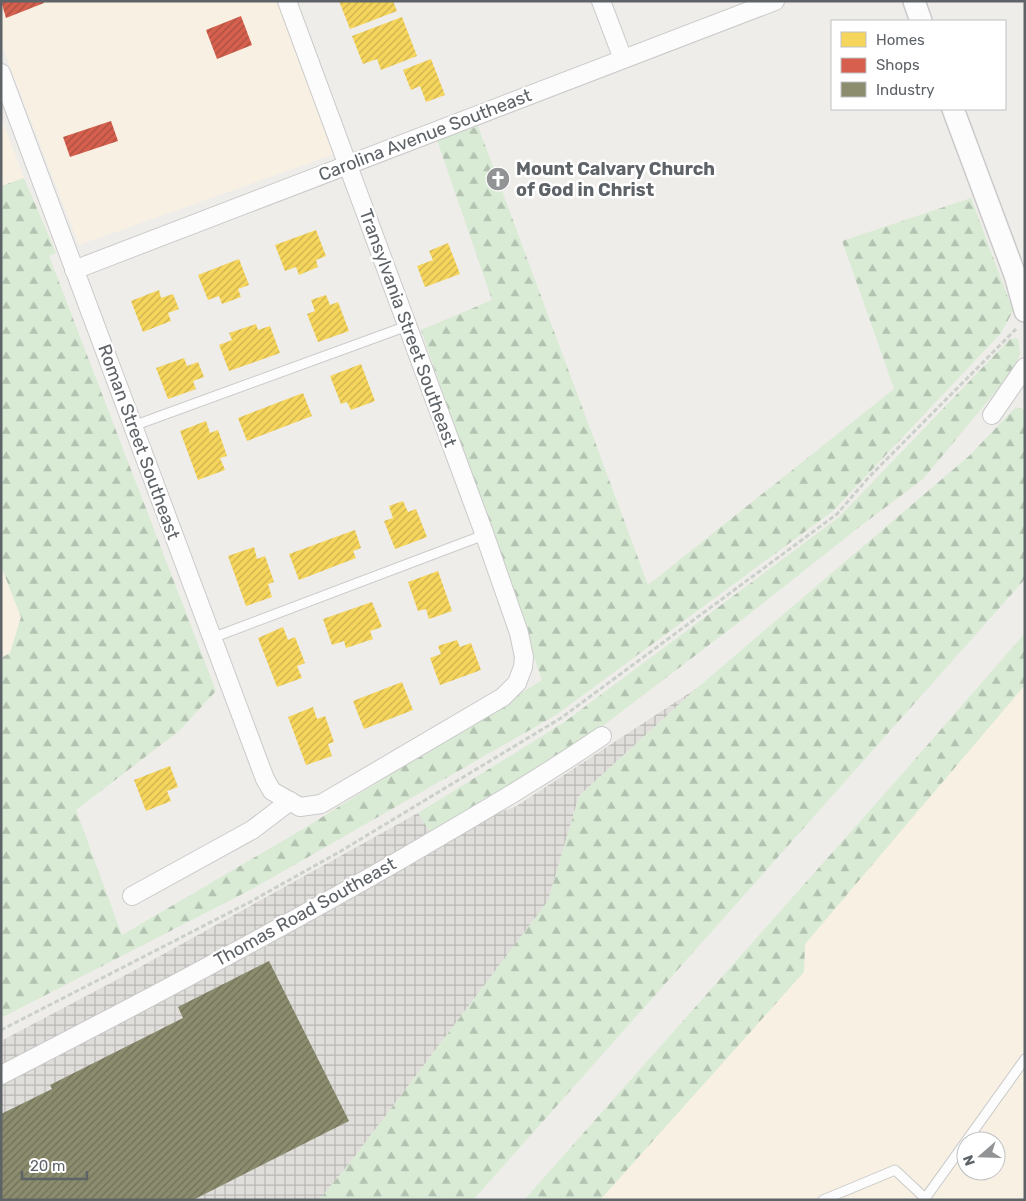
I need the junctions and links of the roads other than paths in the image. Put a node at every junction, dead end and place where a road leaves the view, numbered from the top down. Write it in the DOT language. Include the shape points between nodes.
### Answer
graph roads {
  1 [pos="287,1"];
  2 [pos="601,1"];
  3 [pos="775,1"];
  4 [pos="914,1"];
  5 [pos="921,20"];
  6 [pos="623,59"];
  7 [pos="1,73"];
  8 [pos="954,110"];
  9 [pos="348,165"];
  10 [pos="74,270"];
  11 [pos="1020,270"];
  12 [pos="1021,319"];
  13 [pos="407,326"];
  14 [pos="1025,367"];
  15 [pos="992,414"];
  16 [pos="133,426"];
  17 [pos="484,535"];
  18 [pos="212,638"];
  19 [pos="602,736"];
  20 [pos="290,801"];
  21 [pos="132,896"];
  22 [pos="1025,1060"];
  23 [pos="1,1075"];
  24 [pos="924,1199"];
  25 [pos="823,1200"];
  1 -- 9 [label="street, Transylvania Street Southeast"];
  2 -- 6 [label="street"];
  3 -- 6 [label="street, Carolina Avenue Southeast"];
  4 -- 5 [label="street"];
  6 -- 9 [label="street, Carolina Avenue Southeast"];
  7 -- 10 [label="street, Roman Street Southeast"];
  8 -- 11 [label="street"];
  9 -- 10 [label="street, Carolina Avenue Southeast"];
  9 -- 13 [label="street, Transylvania Street Southeast"];
  10 -- 16 [label="street, Roman Street Southeast"];
  11 -- 12 [label="street"];
  13 -- 16 [label="lane"];
  13 -- 17 [label="street, Transylvania Street Southeast"];
  14 -- 15 [label="street"];
  16 -- 18 [label="street, Roman Street Southeast"];
  17 -- 18 [label="lane"];
  17 -- 20 [label="street, Transylvania Street Southeast" via="519,633 524,657 517,683 503,697 321,804 300,807"];
  18 -- 20 [label="street, Roman Street Southeast" via="265,778 272,791"];
  19 -- 23 [label="street, Thomas Road Southeast" via="453,829 297,919"];
  20 -- 21 [label="street" via="252,830"];
  22 -- 24 [label="lane"];
  24 -- 25 [label="lane" via="895,1170"];
}
